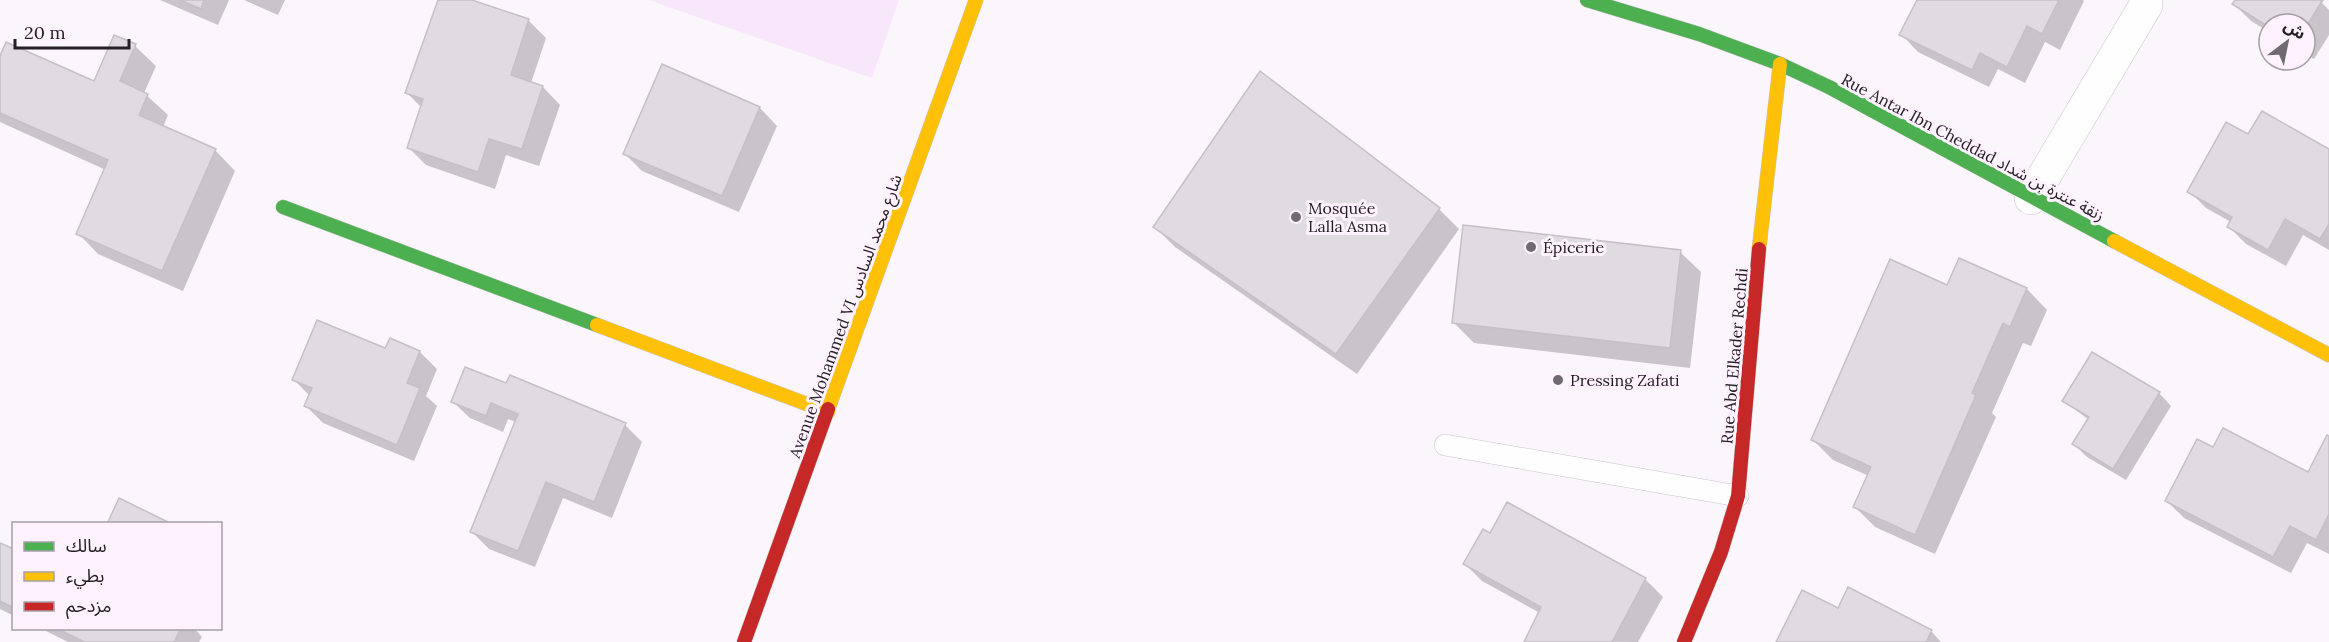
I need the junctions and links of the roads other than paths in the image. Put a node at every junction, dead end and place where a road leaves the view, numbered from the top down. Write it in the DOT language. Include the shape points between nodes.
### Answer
graph roads {
  1 [pos="976,0"];
  2 [pos="1587,0"];
  3 [pos="2146,5"];
  4 [pos="1780,64"];
  5 [pos="2031,198"];
  6 [pos="283,207"];
  7 [pos="2329,355"];
  8 [pos="828,412"];
  9 [pos="1446,445"];
  10 [pos="1738,496"];
  11 [pos="744,642"];
  12 [pos="1684,642"];
  1 -- 8 [label="street, Avenue Mohammed VI شارع محمد السادس"];
  2 -- 4 [label="street, Rue Antar Ibn Cheddad زنقة عنترة بن شداد" via="1700,34"];
  3 -- 5 [label="street"];
  4 -- 5 [label="street, Rue Antar Ibn Cheddad زنقة عنترة بن شداد" via="1897,123"];
  4 -- 10 [label="street, Rue Abd Elkader Rechdi" via="1758,255"];
  5 -- 7 [label="street, Rue Antar Ibn Cheddad زنقة عنترة بن شداد"];
  6 -- 8 [label="street"];
  8 -- 11 [label="street, Avenue Mohammed VI شارع محمد السادس"];
  9 -- 10 [label="lane"];
  10 -- 12 [label="street, Rue Abd Elkader Rechdi" via="1721,552"];
}
